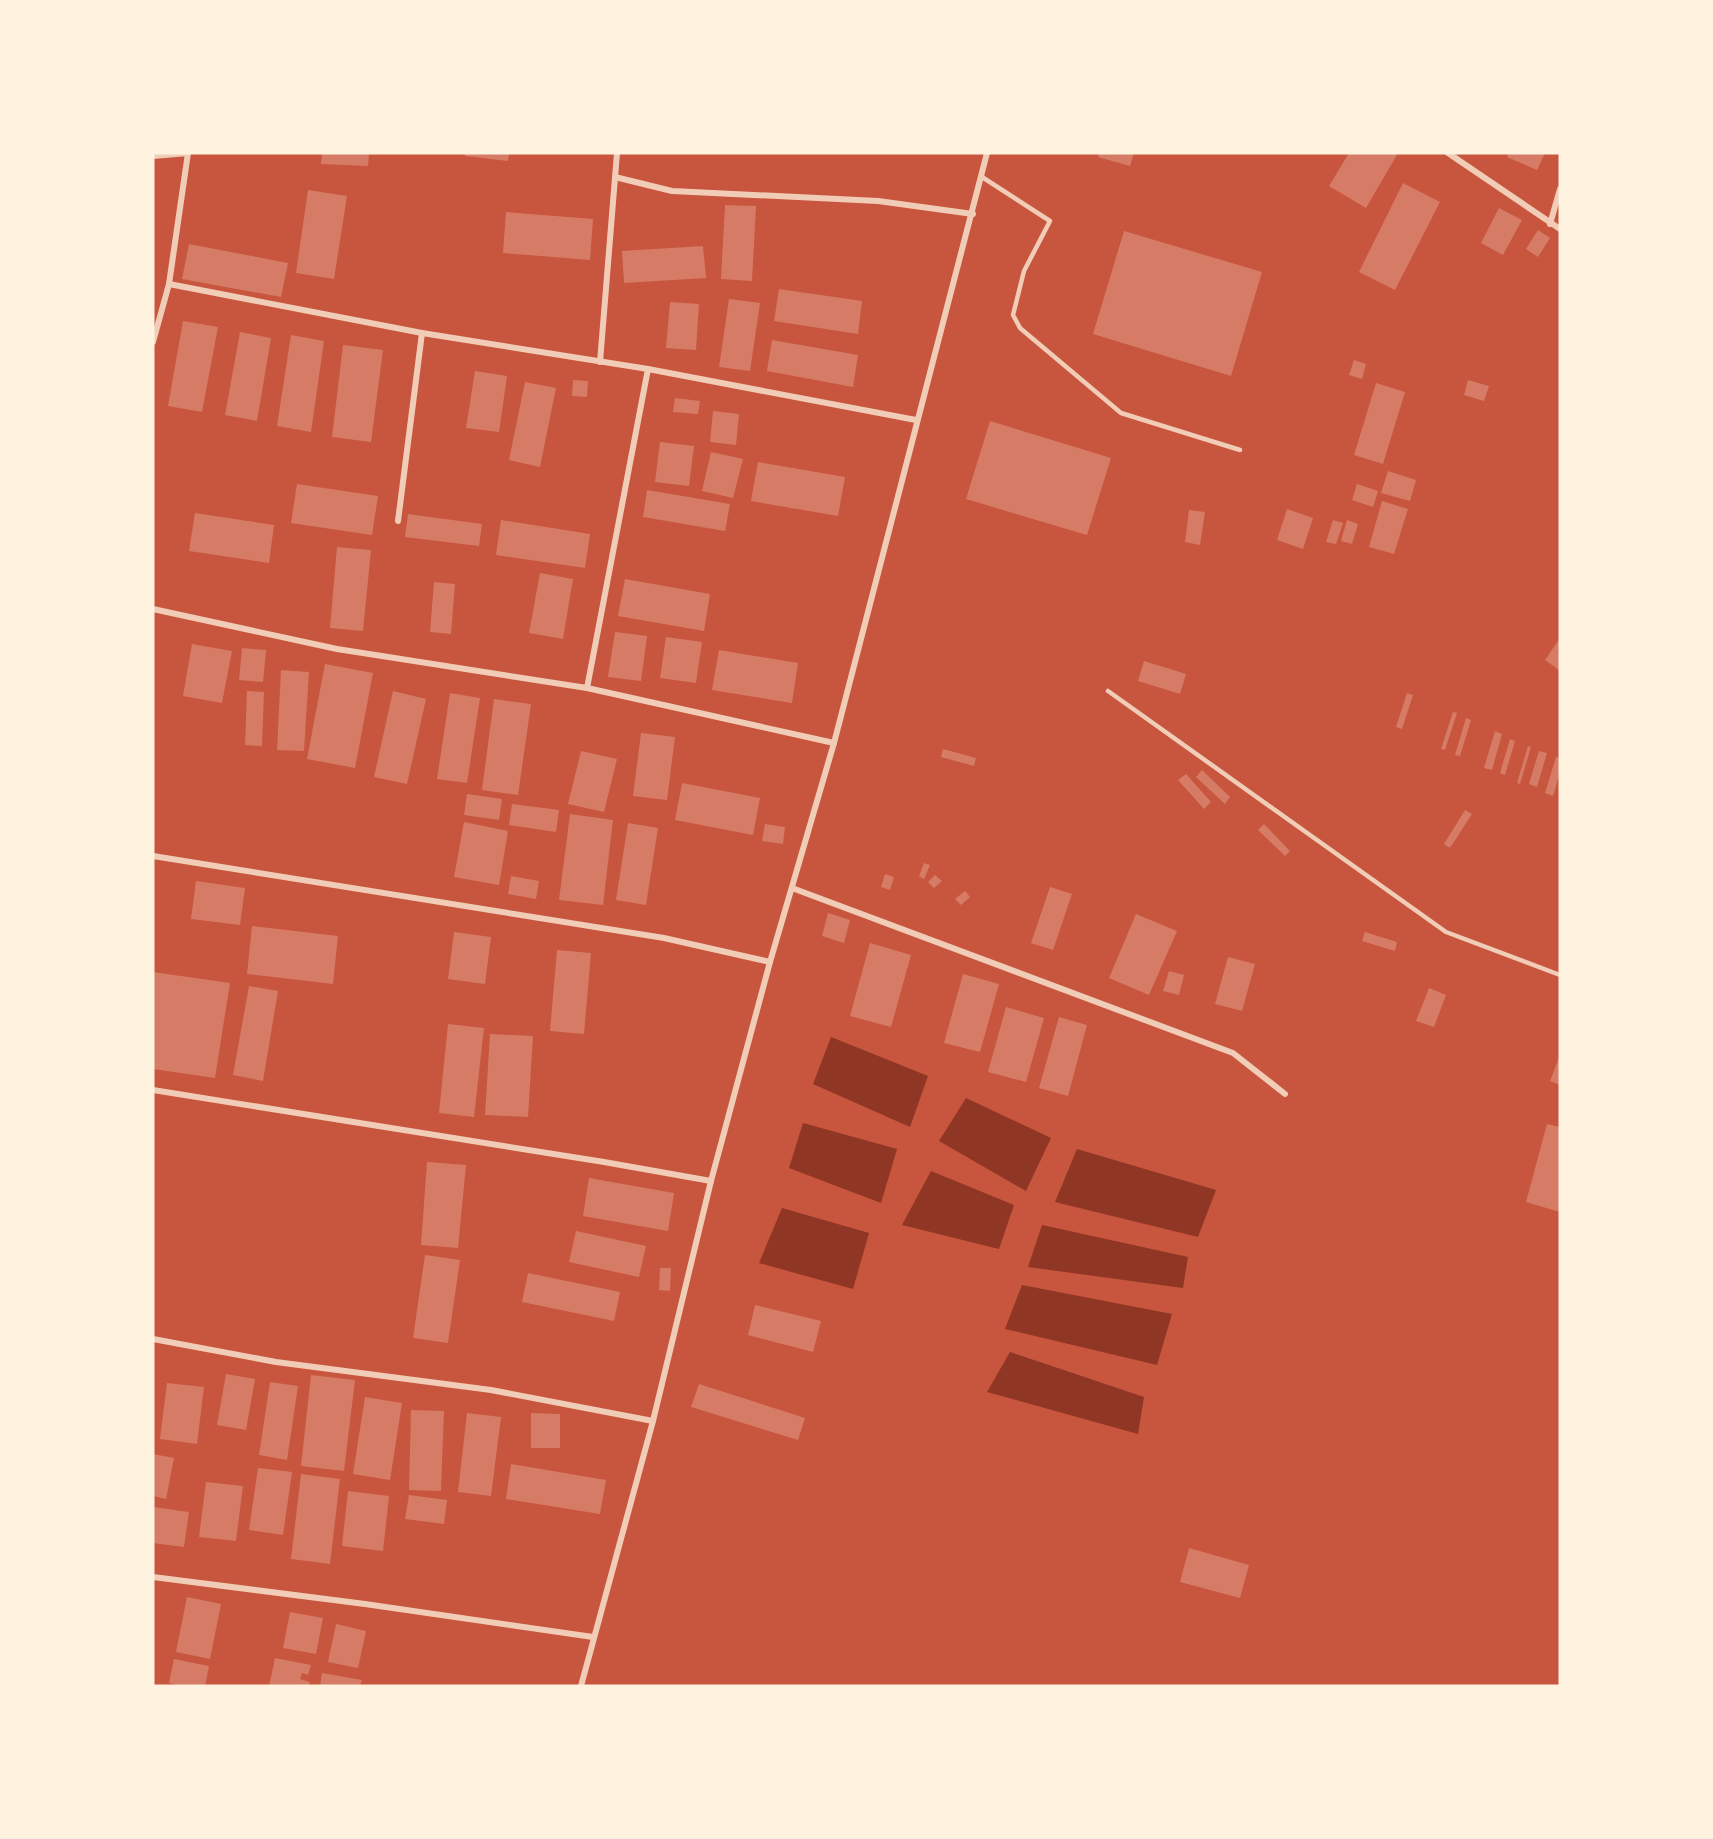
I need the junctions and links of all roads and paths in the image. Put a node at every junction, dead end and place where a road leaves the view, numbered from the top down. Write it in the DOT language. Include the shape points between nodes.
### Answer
graph roads {
  1 [pos="617,153"];
  2 [pos="987,153"];
  3 [pos="1448,153"];
  4 [pos="153,156"];
  5 [pos="615,177"];
  6 [pos="982,177"];
  7 [pos="1560,189"];
  8 [pos="973,214"];
  9 [pos="1550,224"];
  10 [pos="1560,229"];
  11 [pos="169,284"];
  12 [pos="422,333"];
  13 [pos="153,342"];
  14 [pos="600,362"];
  15 [pos="648,369"];
  16 [pos="916,420"];
  17 [pos="1240,450"];
  18 [pos="398,521"];
  19 [pos="153,609"];
  20 [pos="587,688"];
  21 [pos="1108,691"];
  22 [pos="834,742"];
  23 [pos="153,856"];
  24 [pos="792,888"];
  25 [pos="770,962"];
  26 [pos="1560,975"];
  27 [pos="153,1090"];
  28 [pos="1285,1094"];
  29 [pos="711,1181"];
  30 [pos="153,1339"];
  31 [pos="653,1421"];
  32 [pos="153,1577"];
  33 [pos="593,1637"];
  34 [pos="581,1686"];
  1 -- 5 [label="street"];
  2 -- 6 [label="street"];
  3 -- 9 [label="street"];
  4 -- 11 [label="street" via="188,153"];
  5 -- 8 [label="street" via="672,191 878,201"];
  5 -- 14 [label="street"];
  6 -- 8 [label="street"];
  6 -- 17 [label="lane" via="1050,221 1024,271 1013,315 1020,328 1121,413"];
  7 -- 9 [label="street"];
  8 -- 16 [label="street"];
  9 -- 10 [label="street"];
  11 -- 12 [label="street"];
  11 -- 13 [label="street"];
  12 -- 14 [label="street"];
  12 -- 18 [label="street"];
  14 -- 15 [label="street"];
  15 -- 16 [label="street"];
  15 -- 20 [label="street"];
  16 -- 22 [label="street"];
  19 -- 20 [label="street" via="337,650"];
  20 -- 22 [label="street"];
  21 -- 26 [label="lane" via="1446,932"];
  22 -- 24 [label="street"];
  23 -- 25 [label="street" via="664,938"];
  24 -- 25 [label="street"];
  24 -- 28 [label="street" via="1233,1053"];
  25 -- 29 [label="street"];
  27 -- 29 [label="street"];
  29 -- 31 [label="street"];
  30 -- 31 [label="street" via="276,1362 491,1390"];
  31 -- 33 [label="street"];
  32 -- 33 [label="street"];
  33 -- 34 [label="street"];
}
